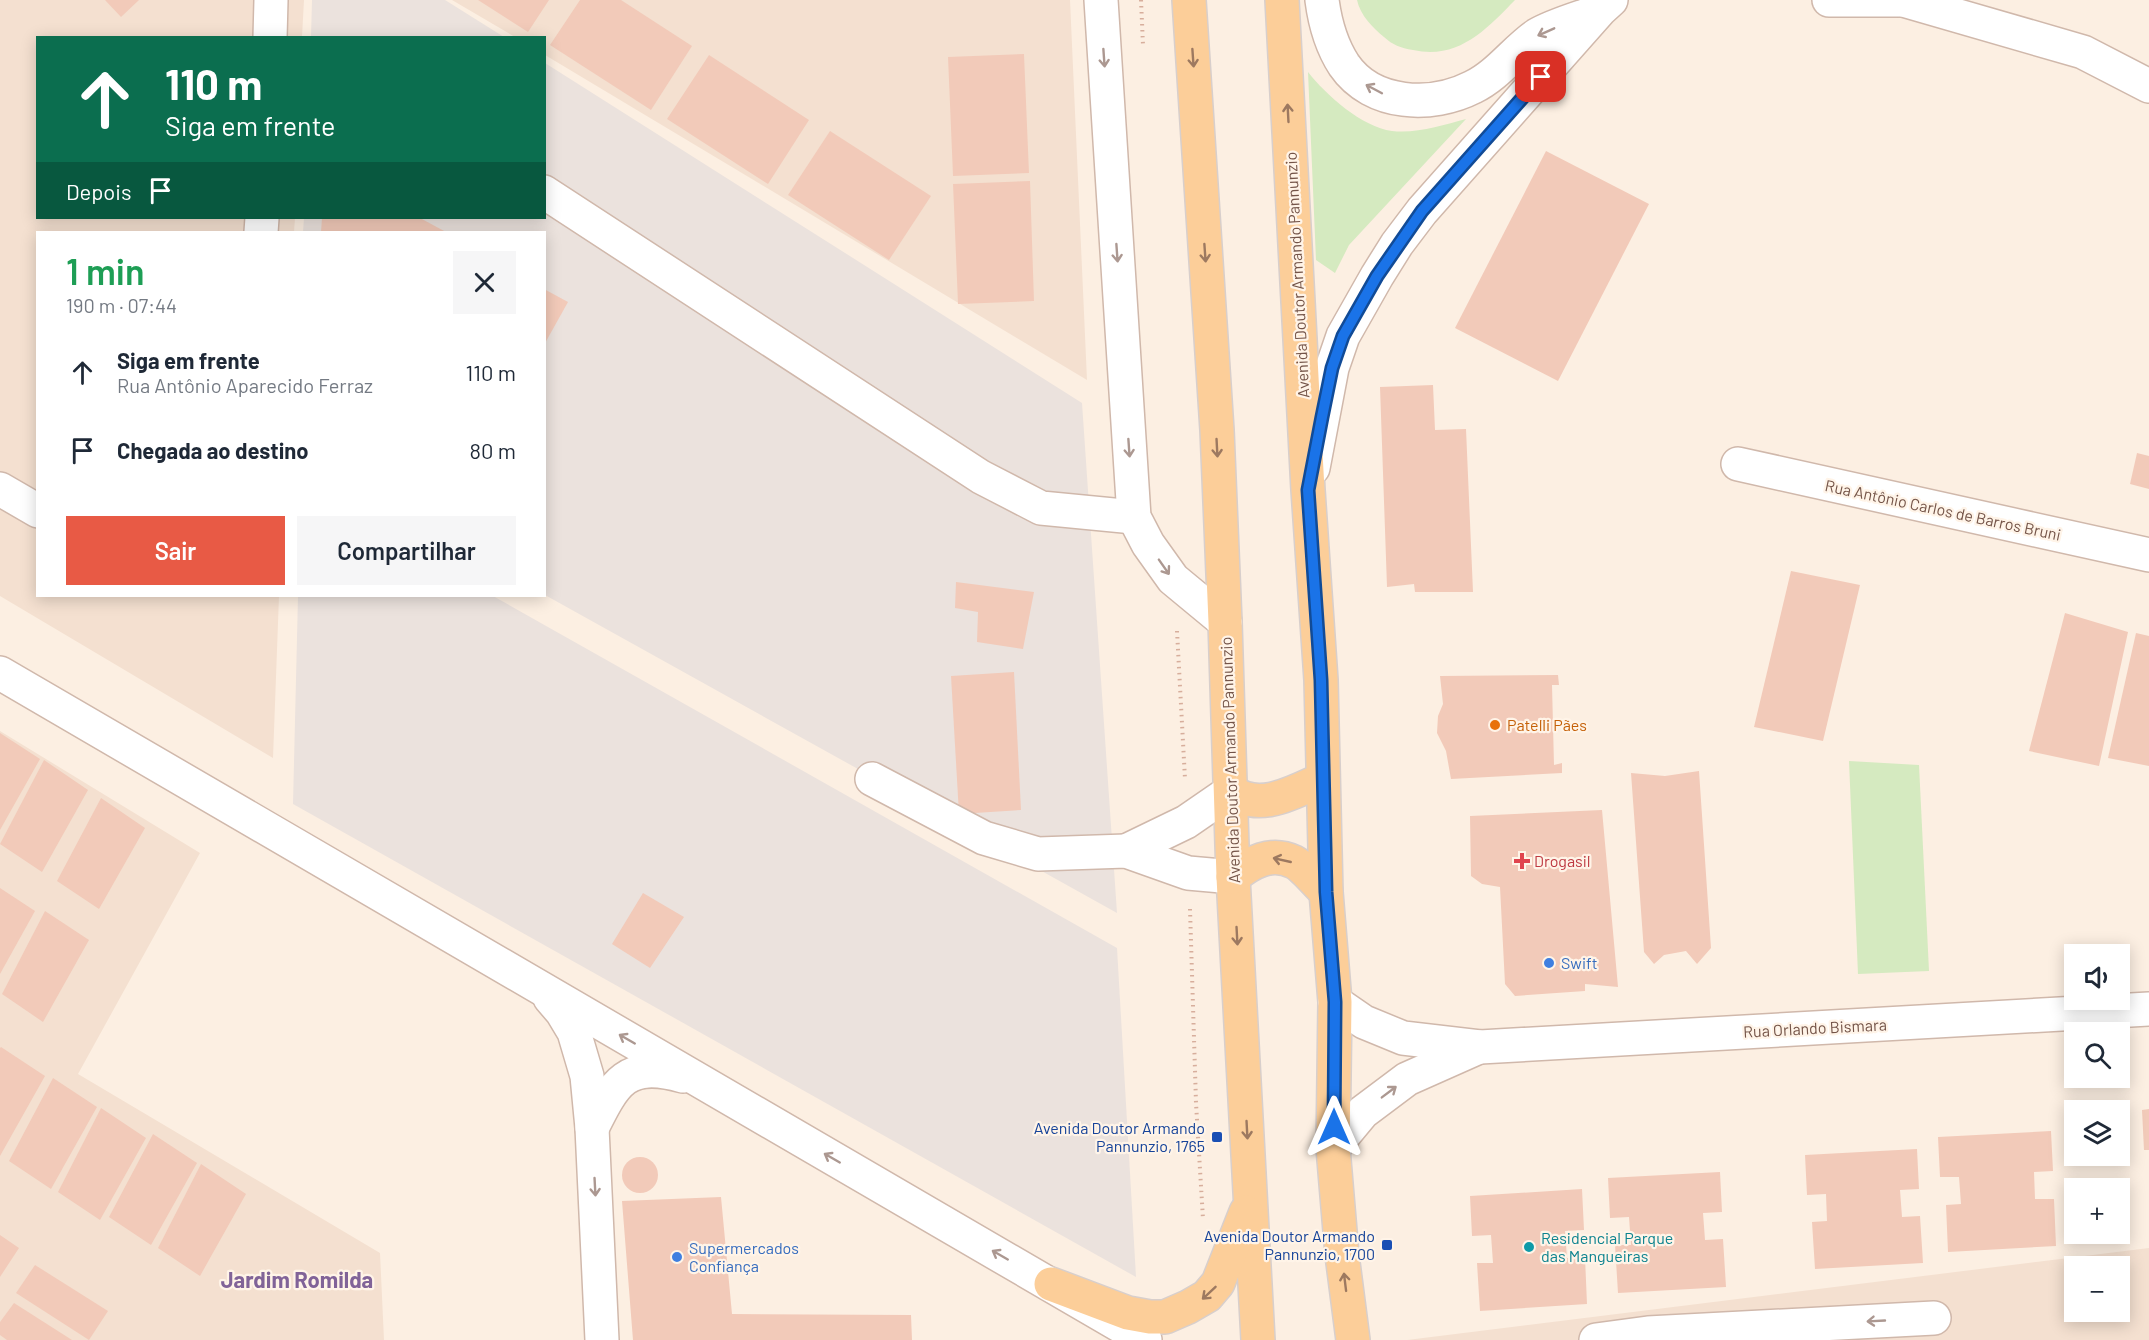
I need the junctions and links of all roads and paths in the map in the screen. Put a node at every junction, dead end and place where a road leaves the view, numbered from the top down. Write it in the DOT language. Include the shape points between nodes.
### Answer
graph roads {
  1 [pos="271,0"];
  2 [pos="1101,0"];
  3 [pos="1141,0"];
  4 [pos="1189,0"];
  5 [pos="1282,0"];
  6 [pos="1322,0"];
  7 [pos="1829,0"];
  8 [pos="1901,0"];
  9 [pos="1606,5"];
  10 [pos="270,36"];
  11 [pos="1143,45"];
  12 [pos="2149,86"];
  13 [pos="546,193"];
  14 [pos="1738,464"];
  15 [pos="0,489"];
  16 [pos="1308,490"];
  17 [pos="36,510"];
  18 [pos="1134,517"];
  19 [pos="2149,555"];
  20 [pos="1173,579"];
  21 [pos="1225,622"];
  22 [pos="0,673"];
  23 [pos="1323,779"];
  24 [pos="872,780"];
  25 [pos="1231,791"];
  26 [pos="1186,822"];
  27 [pos="1126,851"];
  28 [pos="1188,873"];
  29 [pos="1233,877"];
  30 [pos="1326,892"];
  31 [pos="544,990"];
  32 [pos="1335,1002"];
  33 [pos="2149,1009"];
  34 [pos="1480,1047"];
  35 [pos="698,1081"];
  36 [pos="592,1128"];
  37 [pos="1333,1148"];
  38 [pos="1250,1202"];
  39 [pos="1203,1228"];
  40 [pos="1051,1284"];
  41 [pos="1934,1318"];
  42 [pos="602,1340"];
  43 [pos="1145,1340"];
  44 [pos="1258,1340"];
  45 [pos="1353,1340"];
  46 [pos="1596,1340"];
  1 -- 10 [label="street"];
  2 -- 18 [label="street, one-way"];
  3 -- 11 [label="path"];
  4 -- 21 [label="main road, Avenida Doutor Armando Pannunzio, one-way" via="1217,430"];
  16 -- 5 [label="main road, Avenida Doutor Armando Pannunzio, one-way"];
  9 -- 6 [label="street, one-way" via="1538,35 1475,86 1449,97 1423,101 1402,100 1359,80 1334,46"];
  7 -- 8 [label="street"];
  8 -- 12 [label="street" via="2082,52"];
  9 -- 16 [label="street" via="1422,211 1377,276 1343,336 1332,368"];
  13 -- 18 [label="street" via="981,477 1041,508"];
  14 -- 19 [label="street, Rua Antônio Carlos de Barros Bruni"];
  15 -- 17 [label="street"];
  16 -- 23 [label="main road, Avenida Doutor Armando Pannunzio" via="1321,680"];
  18 -- 20 [label="street, one-way"];
  20 -- 21 [label="street"];
  20 -- 26 [label="path"];
  21 -- 25 [label="main road, Avenida Doutor Armando Pannunzio"];
  22 -- 31 [label="street"];
  23 -- 25 [label="main road" via="1266,801 1240,799"];
  23 -- 30 [label="main road, Avenida Doutor Armando Pannunzio"];
  24 -- 27 [label="street" via="984,838 1038,854"];
  25 -- 26 [label="street"];
  25 -- 29 [label="main road, Avenida Doutor Armando Pannunzio"];
  26 -- 27 [label="street"];
  27 -- 28 [label="street"];
  28 -- 29 [label="street"];
  28 -- 39 [label="path"];
  30 -- 29 [label="main road, one-way" via="1294,862 1268,856"];
  29 -- 38 [label="main road, Avenida Doutor Armando Pannunzio, one-way"];
  30 -- 32 [label="main road, Avenida Doutor Armando Pannunzio"];
  35 -- 31 [label="street, one-way"];
  31 -- 36 [label="street" via="574,1032 587,1076"];
  32 -- 34 [label="street, Rua Orlando Bismara" via="1364,1022 1403,1038"];
  32 -- 37 [label="main road, Avenida Doutor Armando Pannunzio"];
  33 -- 34 [label="street, Rua Orlando Bismara"];
  37 -- 34 [label="street, Rua Orlando Bismara, one-way" via="1363,1112 1407,1079"];
  35 -- 36 [label="street" via="666,1071 645,1070 629,1075 608,1096"];
  40 -- 35 [label="street, one-way"];
  36 -- 42 [label="street, one-way"];
  45 -- 37 [label="main road, Avenida Doutor Armando Pannunzio, one-way"];
  38 -- 40 [label="main road, one-way" via="1218,1283 1207,1296 1165,1317 1128,1313"];
  38 -- 44 [label="main road, Avenida Doutor Armando Pannunzio"];
  40 -- 43 [label="street"];
  41 -- 46 [label="street, one-way" via="1648,1333"];
}
